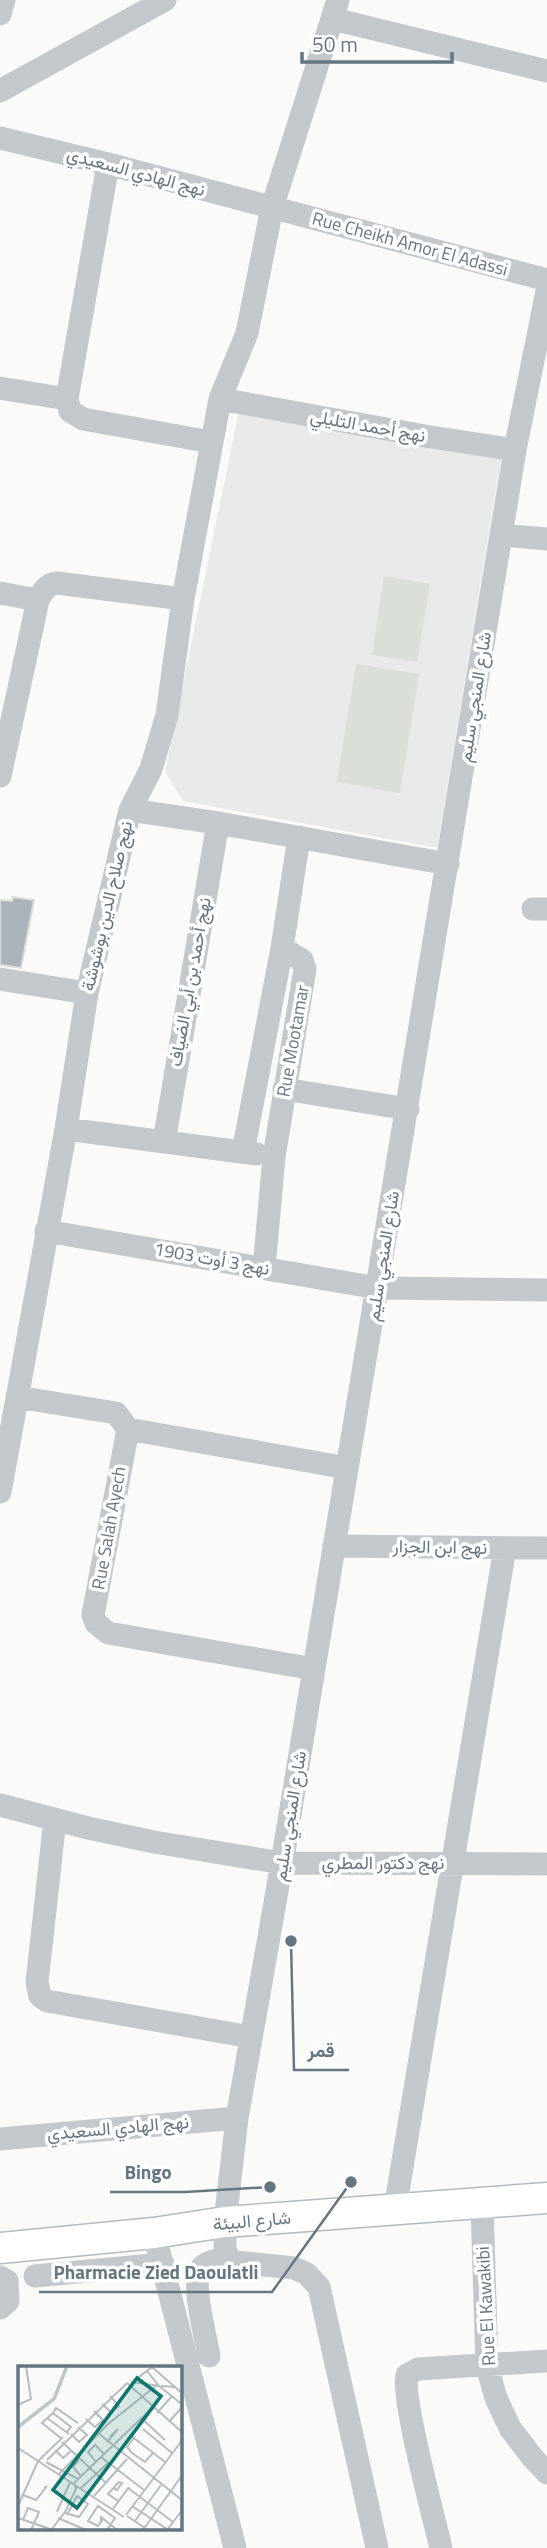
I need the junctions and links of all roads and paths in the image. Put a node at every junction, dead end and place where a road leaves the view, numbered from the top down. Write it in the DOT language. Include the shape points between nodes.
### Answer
graph roads {
  1 [pos="4,0"];
  2 [pos="165,0"];
  3 [pos="335,10"];
  4 [pos="0,14"];
  5 [pos="547,71"];
  6 [pos="0,91"];
  7 [pos="0,138"];
  8 [pos="108,164"];
  9 [pos="272,208"];
  10 [pos="547,280"];
  11 [pos="547,291"];
  12 [pos="0,388"];
  13 [pos="66,399"];
  14 [pos="220,399"];
  15 [pos="211,442"];
  16 [pos="515,450"];
  17 [pos="502,535"];
  18 [pos="547,539"];
  19 [pos="0,593"];
  20 [pos="183,599"];
  21 [pos="38,600"];
  22 [pos="0,776"];
  23 [pos="130,810"];
  24 [pos="218,822"];
  25 [pos="299,837"];
  26 [pos="448,864"];
  27 [pos="282,948"];
  28 [pos="0,979"];
  29 [pos="87,993"];
  30 [pos="284,1089"];
  31 [pos="408,1109"];
  32 [pos="66,1129"];
  33 [pos="164,1142"];
  34 [pos="243,1152"];
  35 [pos="274,1157"];
  36 [pos="47,1231"];
  37 [pos="264,1268"];
  38 [pos="378,1288"];
  39 [pos="547,1290"];
  40 [pos="12,1390"];
  41 [pos="128,1429"];
  42 [pos="347,1468"];
  43 [pos="0,1492"];
  44 [pos="334,1546"];
  45 [pos="505,1548"];
  46 [pos="547,1548"];
  47 [pos="314,1669"];
  48 [pos="0,1805"];
  49 [pos="55,1819"];
  50 [pos="282,1863"];
  51 [pos="453,1863"];
  52 [pos="547,1864"];
  53 [pos="251,2037"];
  54 [pos="237,2118"];
  55 [pos="0,2139"];
  56 [pos="547,2198"];
  57 [pos="482,2205"];
  58 [pos="395,2209"];
  59 [pos="225,2222"];
  60 [pos="154,2233"];
  61 [pos="0,2248"];
  62 [pos="229,2258"];
  63 [pos="163,2264"];
  64 [pos="35,2276"];
  65 [pos="0,2277"];
  66 [pos="0,2308"];
  67 [pos="209,2356"];
  68 [pos="547,2361"];
  69 [pos="487,2367"];
  70 [pos="547,2473"];
  71 [pos="235,2548"];
  72 [pos="377,2548"];
  73 [pos="441,2548"];
  1 -- 4 [label="street"];
  2 -- 6 [label="street"];
  3 -- 5 [label="street"];
  3 -- 9 [label="street, نهج صلاح الدين بوشوشة"];
  7 -- 8 [label="street, نهج الهادي السعيدي"];
  8 -- 9 [label="street, نهج الهادي السعيدي"];
  8 -- 13 [label="street"];
  9 -- 10 [label="street, Rue Cheikh Amor El Adassi"];
  9 -- 14 [label="street, نهج صلاح الدين بوشوشة" via="247,333"];
  11 -- 16 [label="street, شارع المنجي سليم"];
  12 -- 13 [label="street"];
  13 -- 15 [label="street" via="78,418"];
  14 -- 15 [label="street, نهج صلاح الدين بوشوشة"];
  14 -- 16 [label="street, نهج أحمد التليلي"];
  15 -- 20 [label="street, نهج صلاح الدين بوشوشة"];
  16 -- 17 [label="street, شارع المنجي سليم"];
  17 -- 18 [label="street"];
  17 -- 26 [label="street, شارع المنجي سليم"];
  19 -- 21 [label="street"];
  20 -- 21 [label="street" via="57,583 45,589"];
  20 -- 23 [label="street, نهج صلاح الدين بوشوشة" via="167,715 151,769"];
  21 -- 22 [label="street"];
  23 -- 24 [label="street"];
  23 -- 29 [label="street, نهج صلاح الدين بوشوشة"];
  24 -- 25 [label="street"];
  24 -- 33 [label="street, نهج أحمد بن أبي الضياف"];
  25 -- 26 [label="street"];
  25 -- 27 [label="street"];
  26 -- 31 [label="street, شارع المنجي سليم"];
  27 -- 30 [label="street, Rue Mootamar" via="302,961 305,969"];
  27 -- 34 [label="street, Rue Mootamar"];
  28 -- 29 [label="street"];
  29 -- 32 [label="street, نهج صلاح الدين بوشوشة"];
  30 -- 31 [label="street"];
  30 -- 35 [label="street, Rue Mootamar"];
  31 -- 38 [label="street, شارع المنجي سليم"];
  32 -- 33 [label="street"];
  32 -- 36 [label="street, نهج صلاح الدين بوشوشة"];
  33 -- 34 [label="street"];
  34 -- 35 [label="street"];
  35 -- 37 [label="street, Rue Mootamar"];
  36 -- 37 [label="street, نهج 3 أوت 1903"];
  36 -- 40 [label="street, نهج صلاح الدين بوشوشة"];
  37 -- 38 [label="street, نهج 3 أوت 1903"];
  38 -- 39 [label="street, نهج 3 أوت 1903"];
  38 -- 42 [label="street, شارع المنجي سليم"];
  40 -- 41 [label="street" via="116,1413"];
  40 -- 43 [label="street, نهج صلاح الدين بوشوشة"];
  41 -- 42 [label="street"];
  41 -- 47 [label="street, Rue Salah Ayech" via="93,1615 96,1623 108,1633"];
  42 -- 44 [label="street, شارع المنجي سليم"];
  44 -- 45 [label="street, نهج ابن الجزار"];
  44 -- 47 [label="street, شارع المنجي سليم"];
  45 -- 46 [label="street, نهج ابن الجزار"];
  45 -- 51 [label="street"];
  47 -- 50 [label="street, شارع المنجي سليم"];
  48 -- 49 [label="street, نهج دكتور المطري"];
  49 -- 50 [label="street, نهج دكتور المطري" via="154,1842"];
  49 -- 53 [label="street" via="37,1982 40,1996 47,2001"];
  50 -- 51 [label="street, نهج دكتور المطري"];
  50 -- 53 [label="street, شارع المنجي سليم"];
  51 -- 52 [label="street, نهج دكتور المطري"];
  51 -- 58 [label="street"];
  53 -- 54 [label="street, شارع المنجي سليم"];
  54 -- 55 [label="street, نهج الهادي السعيدي"];
  54 -- 59 [label="street, شارع المنجي سليم"];
  56 -- 57 [label="main road, شارع البيئة"];
  57 -- 58 [label="main road, شارع البيئة"];
  57 -- 69 [label="street, Rue El Kawakibi"];
  58 -- 59 [label="main road, شارع البيئة"];
  59 -- 60 [label="main road, شارع البيئة"];
  59 -- 62 [label="street, شارع المنجي سليم"];
  60 -- 61 [label="main road, شارع البيئة"];
  60 -- 63 [label="street"];
  62 -- 67 [label="street" via="201,2267 196,2283"];
  62 -- 72 [label="street" via="294,2268 319,2287"];
  63 -- 64 [label="street"];
  63 -- 71 [label="street"];
  65 -- 66 [label="street" via="7,2281 9,2292 8,2301"];
  68 -- 69 [label="street"];
  69 -- 70 [label="street, Rue El Kawakibi" via="510,2428"];
  69 -- 73 [label="street" via="418,2370 405,2381"];
}
